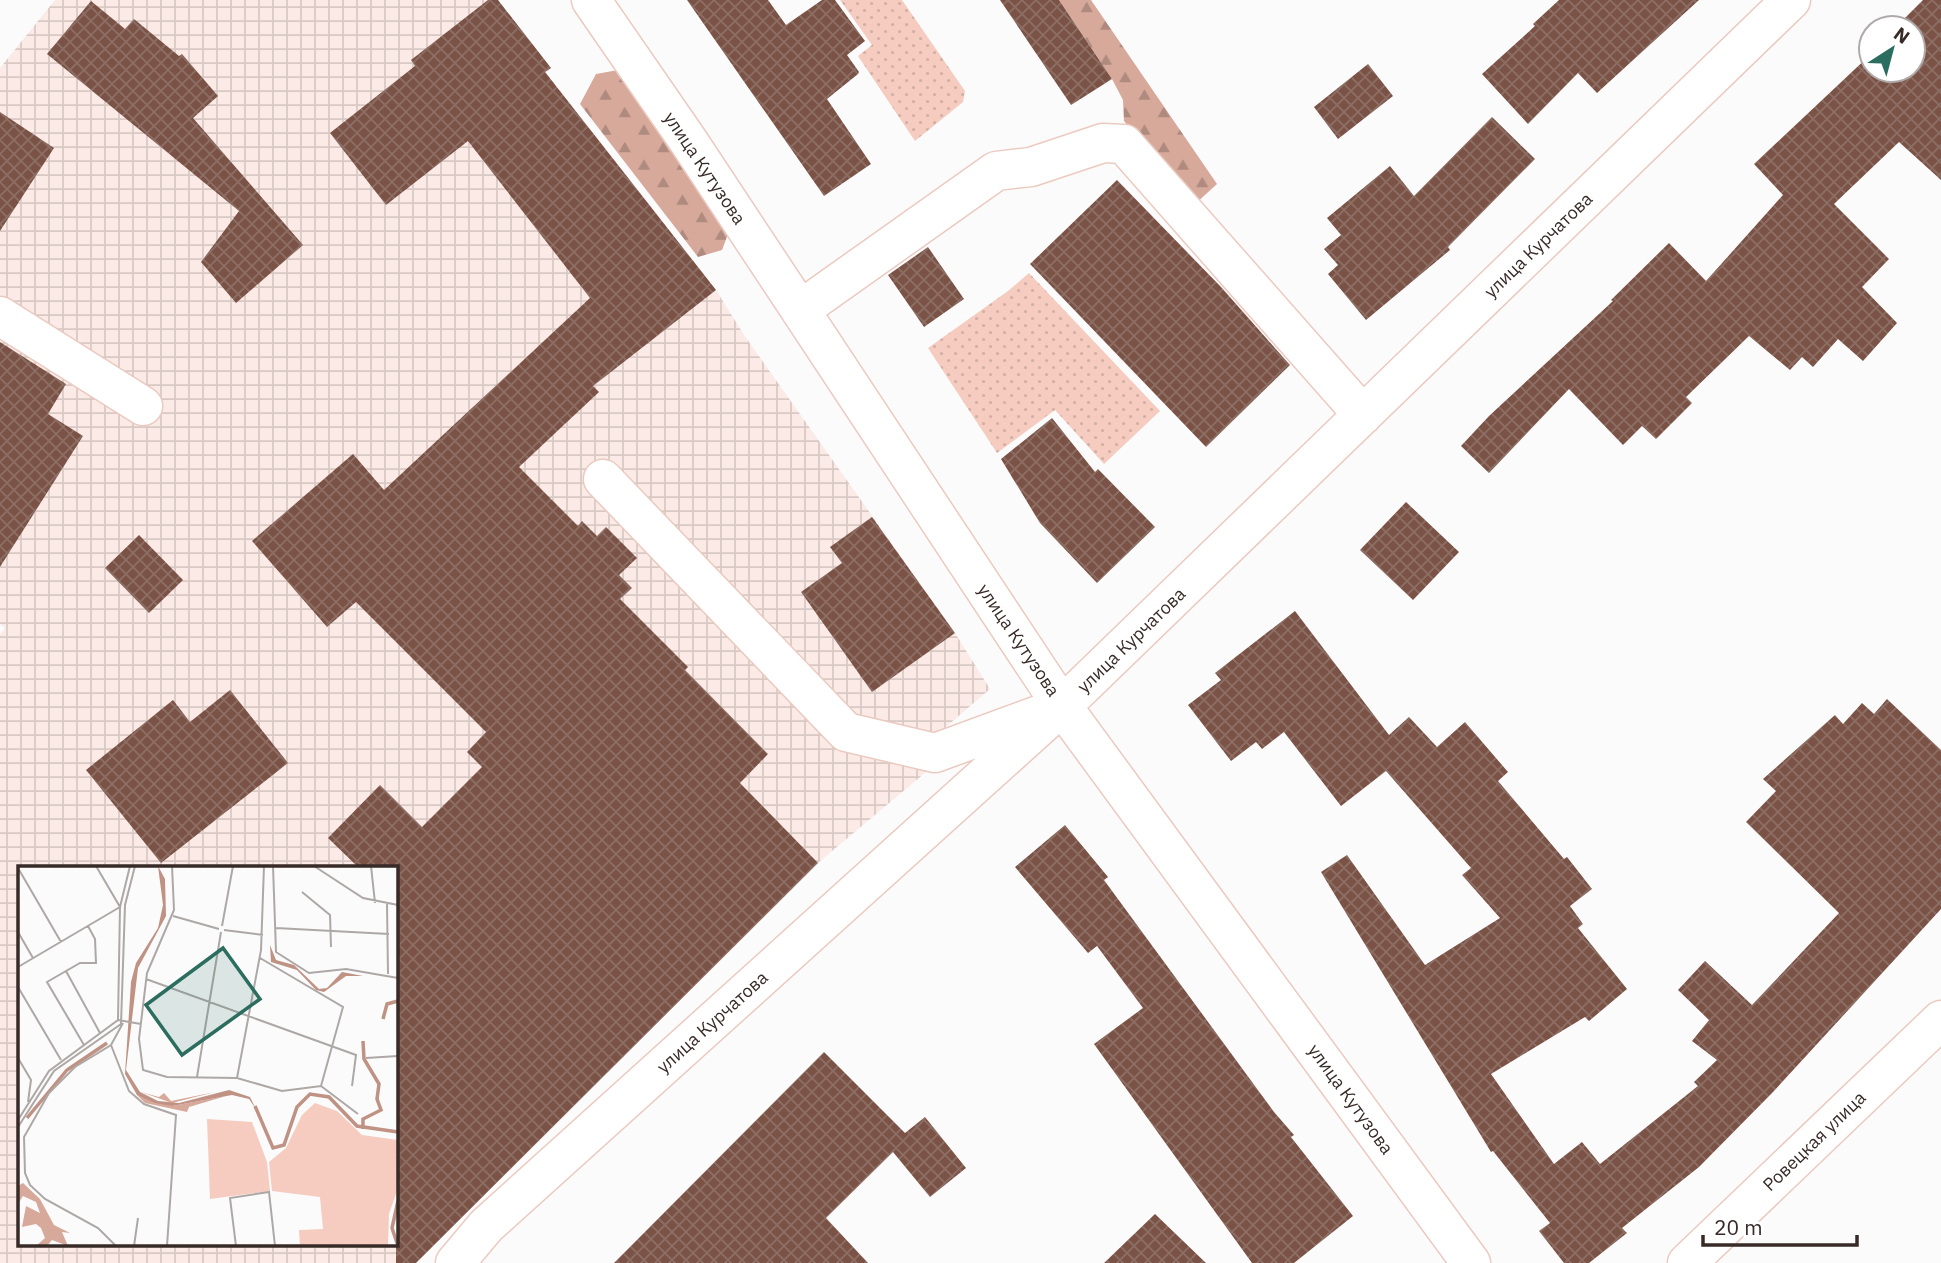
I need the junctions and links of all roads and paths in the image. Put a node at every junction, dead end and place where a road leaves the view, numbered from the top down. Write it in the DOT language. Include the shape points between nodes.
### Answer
graph roads {
  1 [pos="591,0"];
  2 [pos="1791,0"];
  3 [pos="800,310"];
  4 [pos="0,316"];
  5 [pos="143,406"];
  6 [pos="1363,415"];
  7 [pos="603,479"];
  8 [pos="1062,706"];
  9 [pos="1941,1020"];
  10 [pos="455,1263"];
  11 [pos="1471,1263"];
  12 [pos="1687,1263"];
  1 -- 3 [label="street, улица Кутузова"];
  2 -- 6 [label="street, улица Курчатова"];
  3 -- 6 [label="street" via="996,171 1031,167 1103,143 1124,144"];
  3 -- 8 [label="street, улица Кутузова"];
  4 -- 5 [label="street"];
  6 -- 8 [label="street, улица Курчатова"];
  7 -- 8 [label="street" via="846,732 935,753"];
  8 -- 10 [label="street, улица Курчатова" via="486,1226"];
  8 -- 11 [label="street, улица Кутузова"];
  9 -- 12 [label="street, Ровецкая улица"];
}
